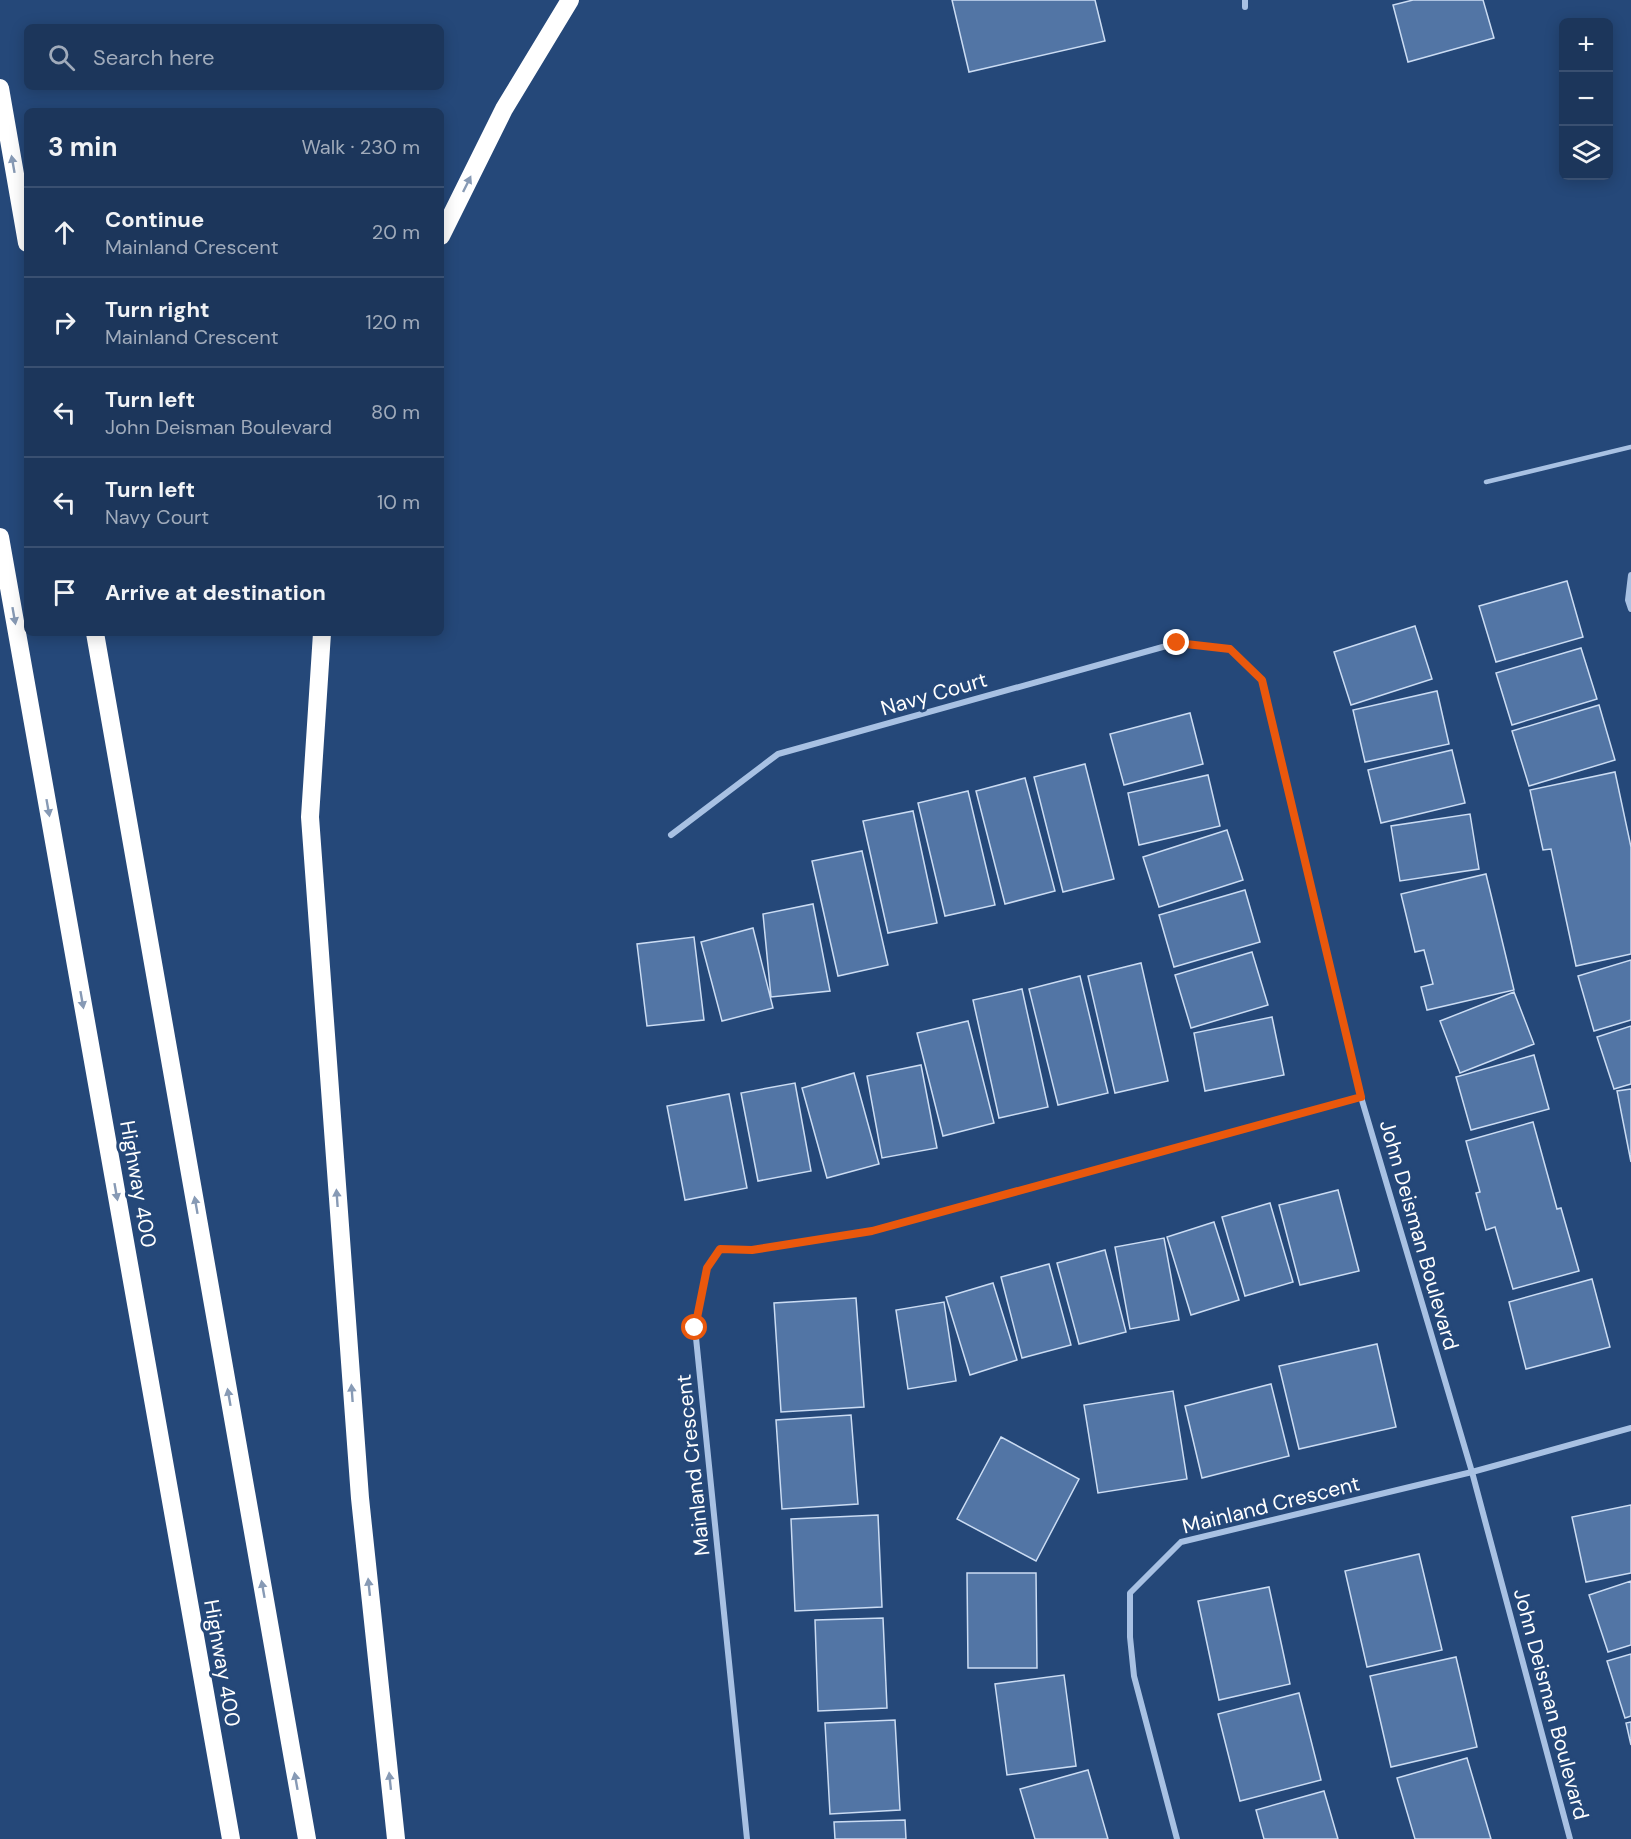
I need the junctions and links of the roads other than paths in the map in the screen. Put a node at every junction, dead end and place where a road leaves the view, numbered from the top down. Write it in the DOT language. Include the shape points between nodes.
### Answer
graph roads {
  1 [pos="570,0"];
  2 [pos="0,88"];
  3 [pos="24,226"];
  4 [pos="444,230"];
  5 [pos="1631,447"];
  6 [pos="1486,482"];
  7 [pos="0,537"];
  8 [pos="1631,575"];
  9 [pos="1631,609"];
  10 [pos="96,636"];
  11 [pos="322,636"];
  12 [pos="1230,649"];
  13 [pos="671,835"];
  14 [pos="1361,1097"];
  15 [pos="1631,1428"];
  16 [pos="1472,1472"];
  17 [pos="231,1839"];
  18 [pos="306,1839"];
  19 [pos="396,1839"];
  20 [pos="747,1839"];
  21 [pos="1177,1839"];
  22 [pos="1570,1839"];
  4 -- 1 [label="highway, one-way" via="504,109"];
  3 -- 2 [label="highway, one-way"];
  5 -- 6 [label="lane"];
  7 -- 17 [label="highway, Highway 400, one-way"];
  8 -- 9 [label="street"];
  18 -- 10 [label="highway, one-way"];
  19 -- 11 [label="highway, one-way" via="360,1498 310,817"];
  12 -- 13 [label="street, Navy Court" via="1177,643 778,754"];
  12 -- 14 [label="street, John Deisman Boulevard" via="1262,680"];
  14 -- 16 [label="street, John Deisman Boulevard"];
  14 -- 20 [label="street, Mainland Crescent" via="872,1231 752,1250 720,1249 707,1268 695,1328"];
  15 -- 16 [label="street, Mainland Crescent"];
  16 -- 21 [label="street, Mainland Crescent" via="1180,1542 1130,1593 1134,1676"];
  16 -- 22 [label="street, John Deisman Boulevard"];
}
